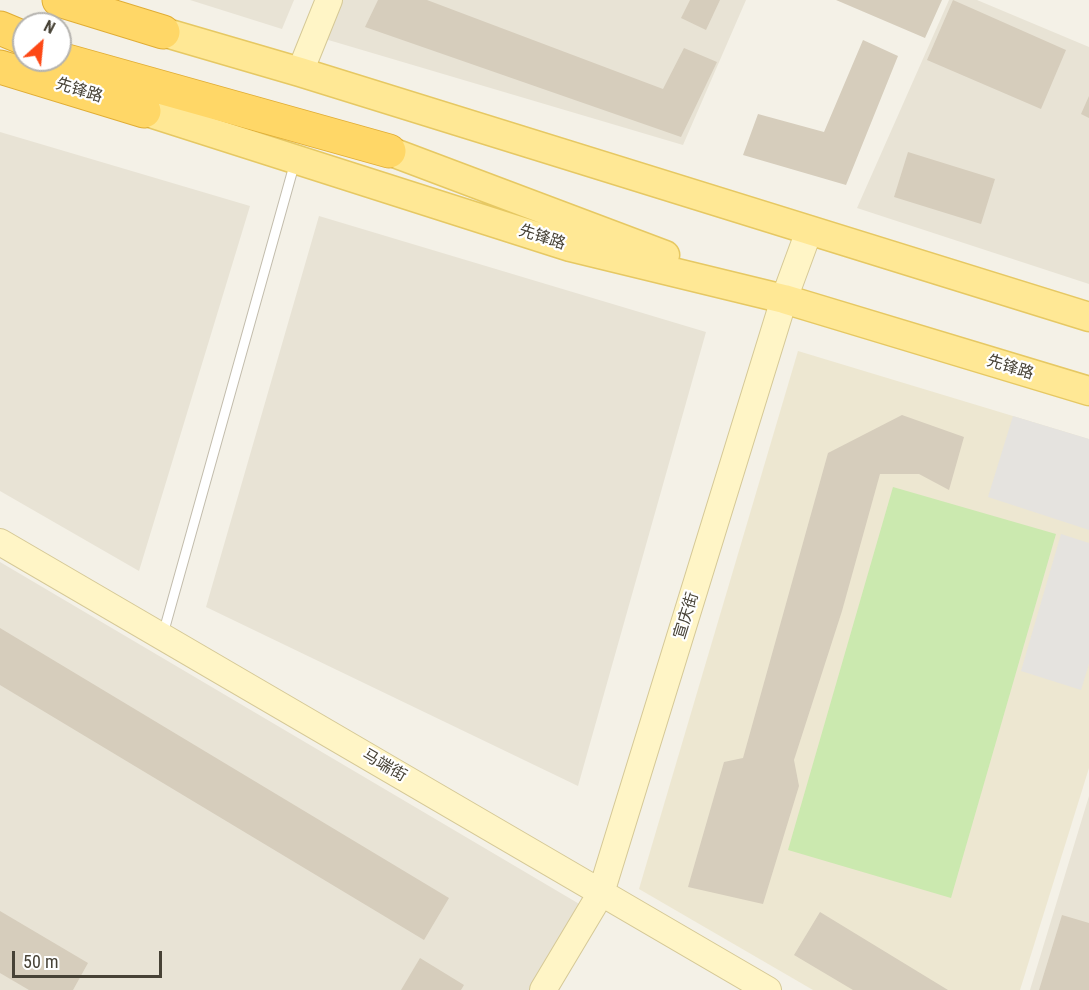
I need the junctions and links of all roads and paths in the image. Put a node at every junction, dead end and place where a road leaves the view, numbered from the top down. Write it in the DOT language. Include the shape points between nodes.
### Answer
graph roads {
  1 [pos="59,0"];
  2 [pos="329,0"];
  3 [pos="164,32"];
  4 [pos="72,57"];
  5 [pos="72,62"];
  6 [pos="0,67"];
  7 [pos="107,70"];
  8 [pos="300,72"];
  9 [pos="144,111"];
  10 [pos="389,152"];
  11 [pos="296,159"];
  12 [pos="809,231"];
  13 [pos="784,299"];
  14 [pos="1089,317"];
  15 [pos="1089,391"];
  16 [pos="0,542"];
  17 [pos="162,636"];
  18 [pos="602,893"];
  19 [pos="543,990"];
  20 [pos="768,990"];
  1 -- 3 [label="highway"];
  2 -- 8 [label="street"];
  3 -- 8 [label="main road"];
  4 -- 7 [label="highway"];
  5 -- 7 [label="highway"];
  6 -- 9 [label="highway, 先锋路"];
  7 -- 10 [label="highway"];
  8 -- 12 [label="main road"];
  9 -- 11 [label="main road, 先锋路"];
  10 -- 13 [label="main road"];
  11 -- 13 [label="main road, 先锋路" via="570,248"];
  11 -- 17 [label="lane"];
  12 -- 13 [label="street, 宣庆街"];
  12 -- 14 [label="main road"];
  13 -- 15 [label="main road, 先锋路"];
  13 -- 18 [label="street, 宣庆街"];
  16 -- 17 [label="street, 马端街"];
  17 -- 18 [label="street, 马端街"];
  18 -- 19 [label="street, 宣庆街"];
  18 -- 20 [label="street, 马端街"];
}
